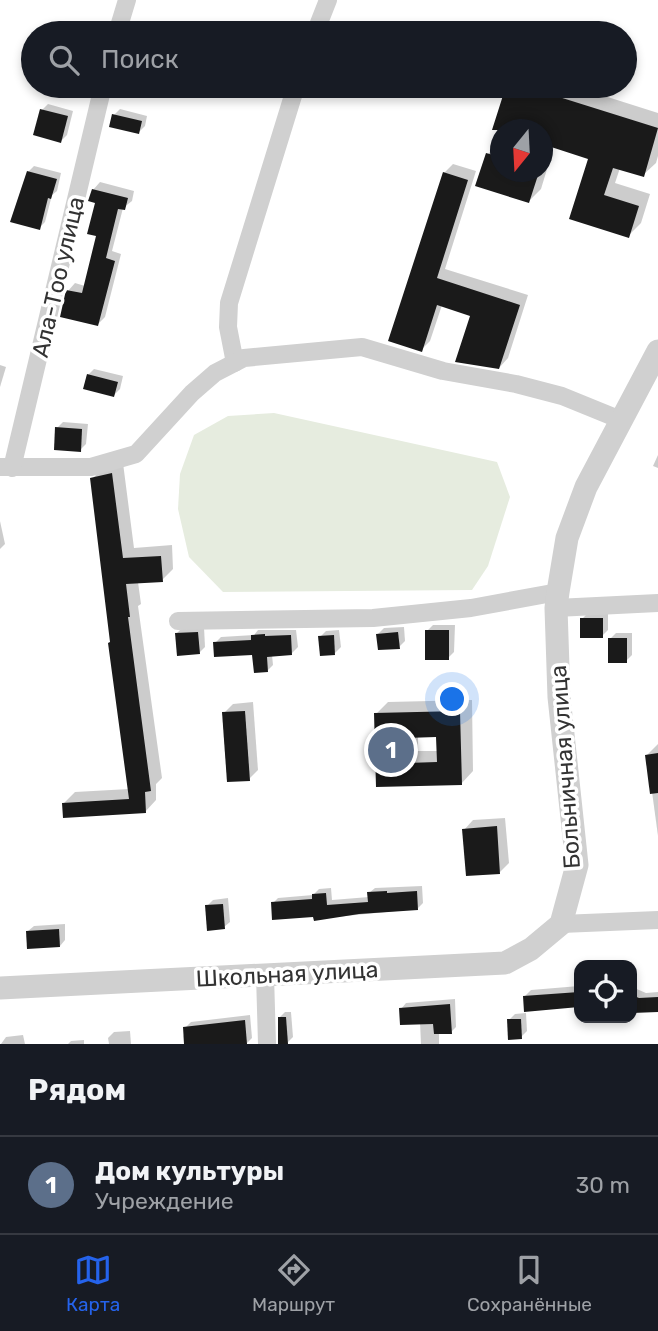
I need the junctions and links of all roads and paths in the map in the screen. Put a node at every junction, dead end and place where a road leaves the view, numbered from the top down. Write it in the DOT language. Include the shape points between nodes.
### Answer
graph roads {
  1 [pos="127,0"];
  2 [pos="328,0"];
  3 [pos="121,21"];
  4 [pos="320,21"];
  5 [pos="100,98"];
  6 [pos="292,98"];
  7 [pos="658,351"];
  8 [pos="235,363"];
  9 [pos="621,420"];
  10 [pos="6,468"];
  11 [pos="557,600"];
  12 [pos="658,603"];
  13 [pos="178,621"];
  14 [pos="658,920"];
  15 [pos="561,924"];
  16 [pos="265,975"];
  17 [pos="0,988"];
  18 [pos="267,1044"];
  1 -- 3 [label="street"];
  2 -- 4 [label="street"];
  5 -- 10 [label="street, Ала-Тоо улица"];
  6 -- 8 [label="street" via="229,303"];
  7 -- 9 [label="street, Больничная улица"];
  8 -- 9 [label="street" via="244,358 362,347 443,371 562,396"];
  8 -- 10 [label="street" via="192,393 136,454 91,467"];
  9 -- 11 [label="street, Больничная улица" via="586,487 567,538"];
  11 -- 12 [label="street"];
  11 -- 13 [label="street" via="373,618"];
  11 -- 15 [label="street, Больничная улица" via="559,698 577,865"];
  14 -- 15 [label="street"];
  15 -- 16 [label="street, Школьная улица" via="505,963"];
  16 -- 17 [label="street, Школьная улица"];
  16 -- 18 [label="street"];
}
